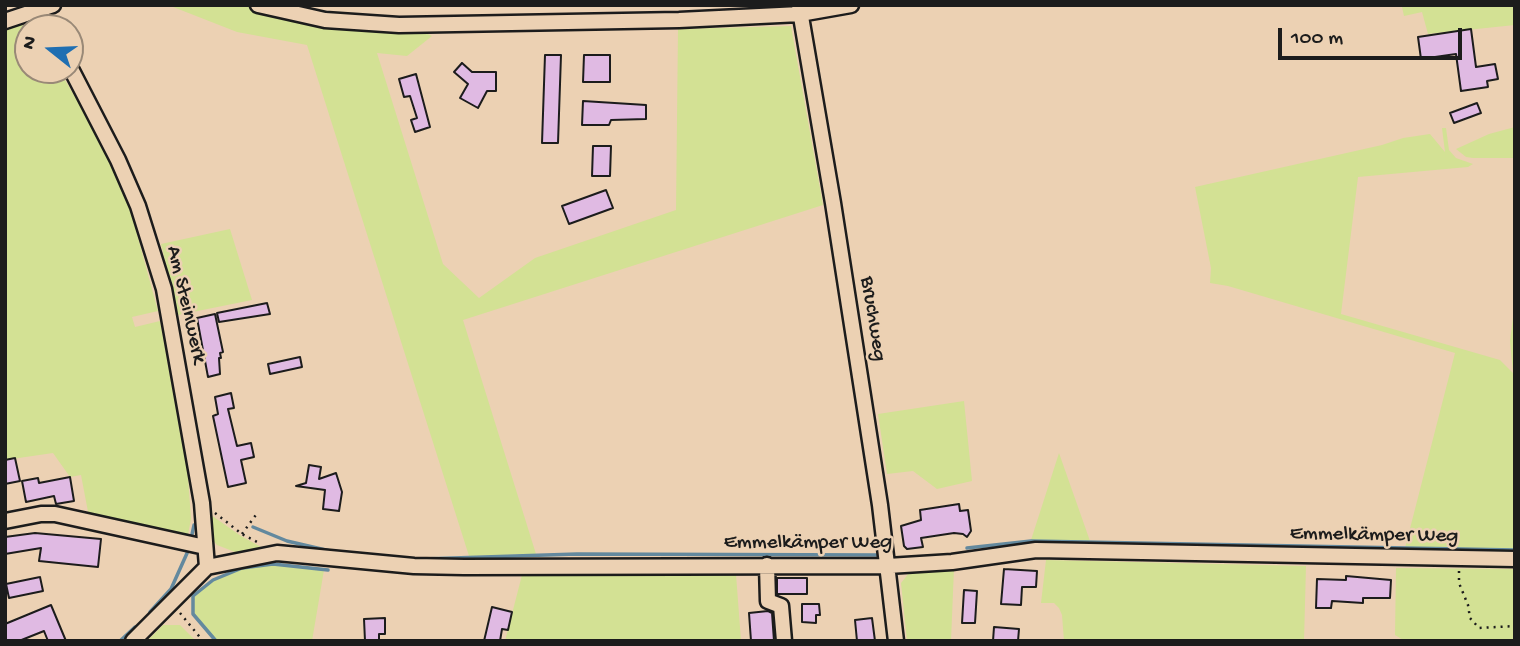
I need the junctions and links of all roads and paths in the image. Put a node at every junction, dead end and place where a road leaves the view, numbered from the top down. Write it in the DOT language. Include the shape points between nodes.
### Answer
graph roads {
  1 [pos="53,5"];
  2 [pos="258,5"];
  3 [pos="851,5"];
  4 [pos="33,8"];
  5 [pos="800,10"];
  6 [pos="5,21"];
  7 [pos="79,84"];
  8 [pos="202,503"];
  9 [pos="258,512"];
  10 [pos="5,521"];
  11 [pos="242,534"];
  12 [pos="205,547"];
  13 [pos="277,553"];
  14 [pos="1458,558"];
  15 [pos="1515,559"];
  16 [pos="767,565"];
  17 [pos="888,566"];
  18 [pos="207,567"];
  19 [pos="171,602"];
  20 [pos="1515,626"];
  21 [pos="133,641"];
  22 [pos="203,641"];
  23 [pos="783,641"];
  24 [pos="896,641"];
  1 -- 4 [label="street"];
  2 -- 5 [label="street" via="335,22 399,25 678,20"];
  3 -- 5 [label="street"];
  4 -- 6 [label="street"];
  5 -- 17 [label="street, Bruchweg"];
  7 -- 8 [label="street, Am Steinwerk" via="138,206 164,289"];
  8 -- 11 [label="path"];
  8 -- 12 [label="street, Am Steinwerk"];
  9 -- 11 [label="path"];
  10 -- 12 [label="street" via="55,514"];
  11 -- 13 [label="path"];
  12 -- 18 [label="street, Am Steinwerk"];
  13 -- 16 [label="street, Emmelkämper Weg" via="427,567"];
  13 -- 18 [label="street, Emmelkämper Weg"];
  14 -- 15 [label="street, Emmelkämper Weg"];
  14 -- 17 [label="street, Emmelkämper Weg" via="1036,550"];
  14 -- 20 [label="path" via="1459,583 1479,628"];
  16 -- 17 [label="street, Emmelkämper Weg"];
  16 -- 23 [label="street" via="768,601 781,606"];
  17 -- 24 [label="street, Bruchweg"];
  18 -- 19 [label="street"];
  19 -- 21 [label="street"];
  19 -- 22 [label="path"];
}
